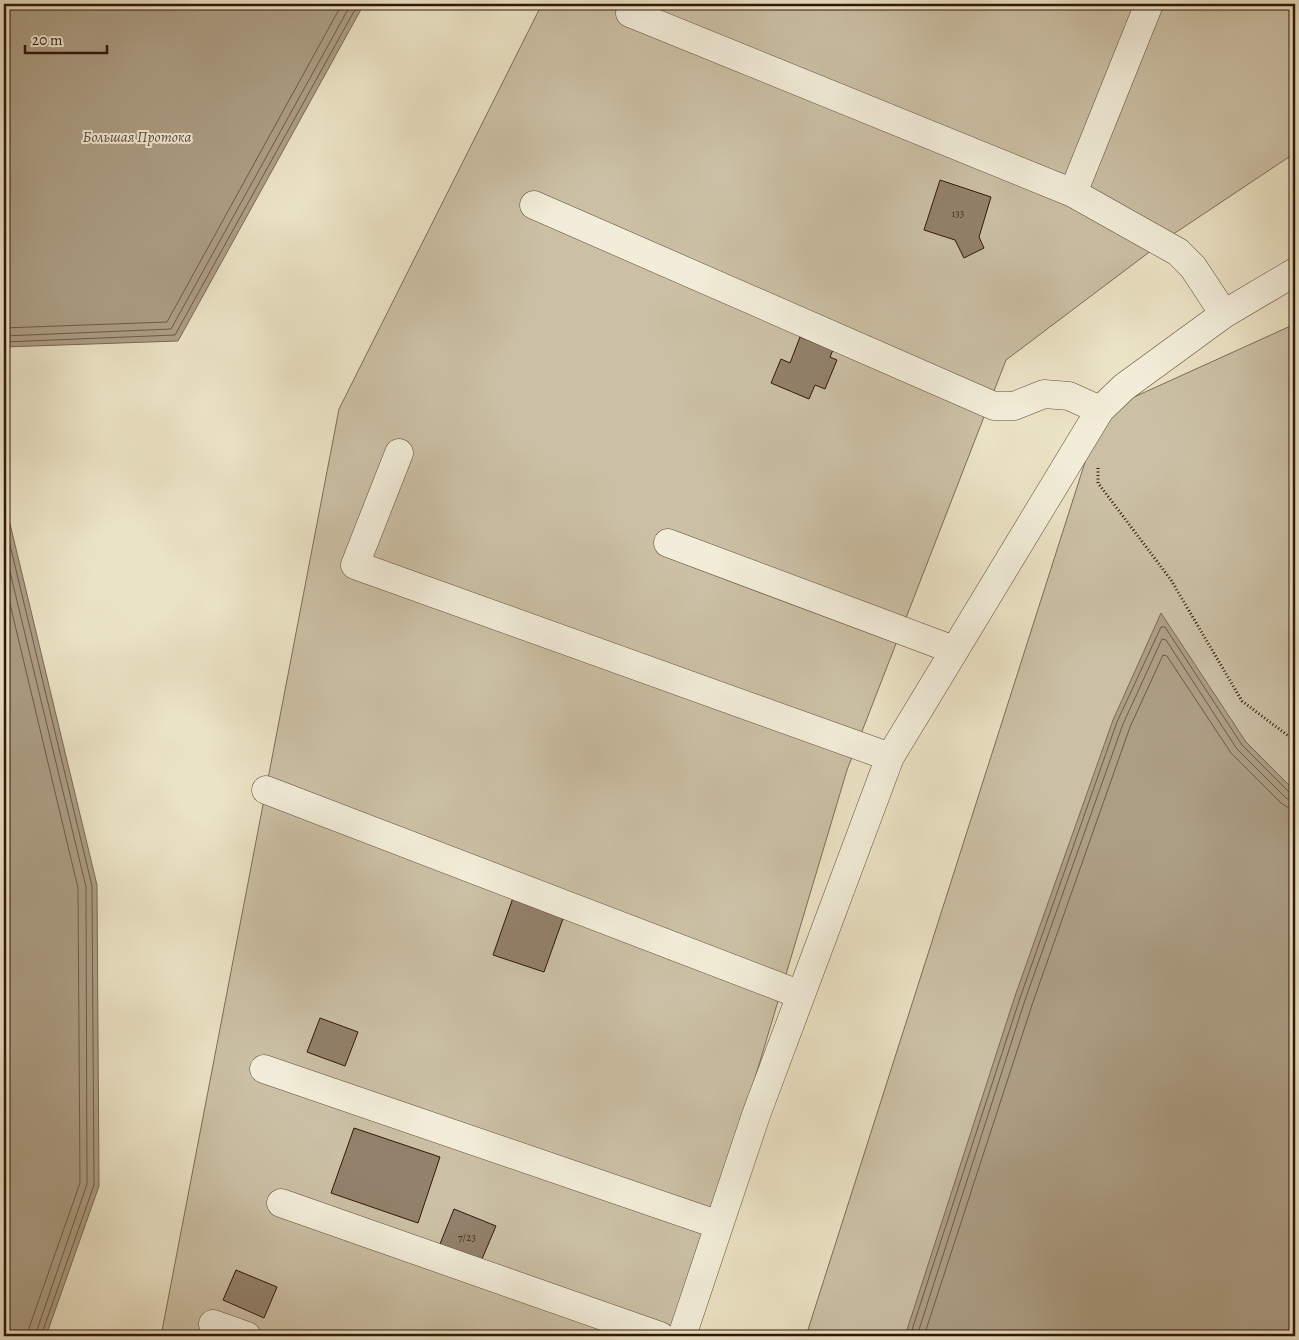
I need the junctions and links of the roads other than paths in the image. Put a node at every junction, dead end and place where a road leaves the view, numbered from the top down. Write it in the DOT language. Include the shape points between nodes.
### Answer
graph roads {
  1 [pos="1149,4"];
  2 [pos="630,13"];
  3 [pos="1074,194"];
  4 [pos="534,205"];
  5 [pos="1295,272"];
  6 [pos="1224,314"];
  7 [pos="1100,410"];
  8 [pos="399,453"];
  9 [pos="668,543"];
  10 [pos="954,650"];
  11 [pos="890,757"];
  12 [pos="266,790"];
  13 [pos="801,995"];
  14 [pos="264,1069"];
  15 [pos="281,1203"];
  16 [pos="719,1225"];
  17 [pos="213,1324"];
  18 [pos="247,1336"];
  19 [pos="660,1336"];
  20 [pos="682,1336"];
  1 -- 3 [label="street"];
  2 -- 3 [label="street"];
  3 -- 6 [label="street" via="1178,252 1193,267"];
  4 -- 7 [label="street" via="994,406 1014,406 1044,394 1069,396"];
  5 -- 6 [label="street"];
  6 -- 7 [label="street" via="1124,388"];
  7 -- 10 [label="street"];
  8 -- 11 [label="street" via="355,565"];
  9 -- 10 [label="street"];
  10 -- 11 [label="street"];
  11 -- 13 [label="street"];
  12 -- 13 [label="street"];
  13 -- 16 [label="street"];
  14 -- 16 [label="street"];
  15 -- 19 [label="street"];
  16 -- 20 [label="street"];
  17 -- 18 [label="street"];
}
